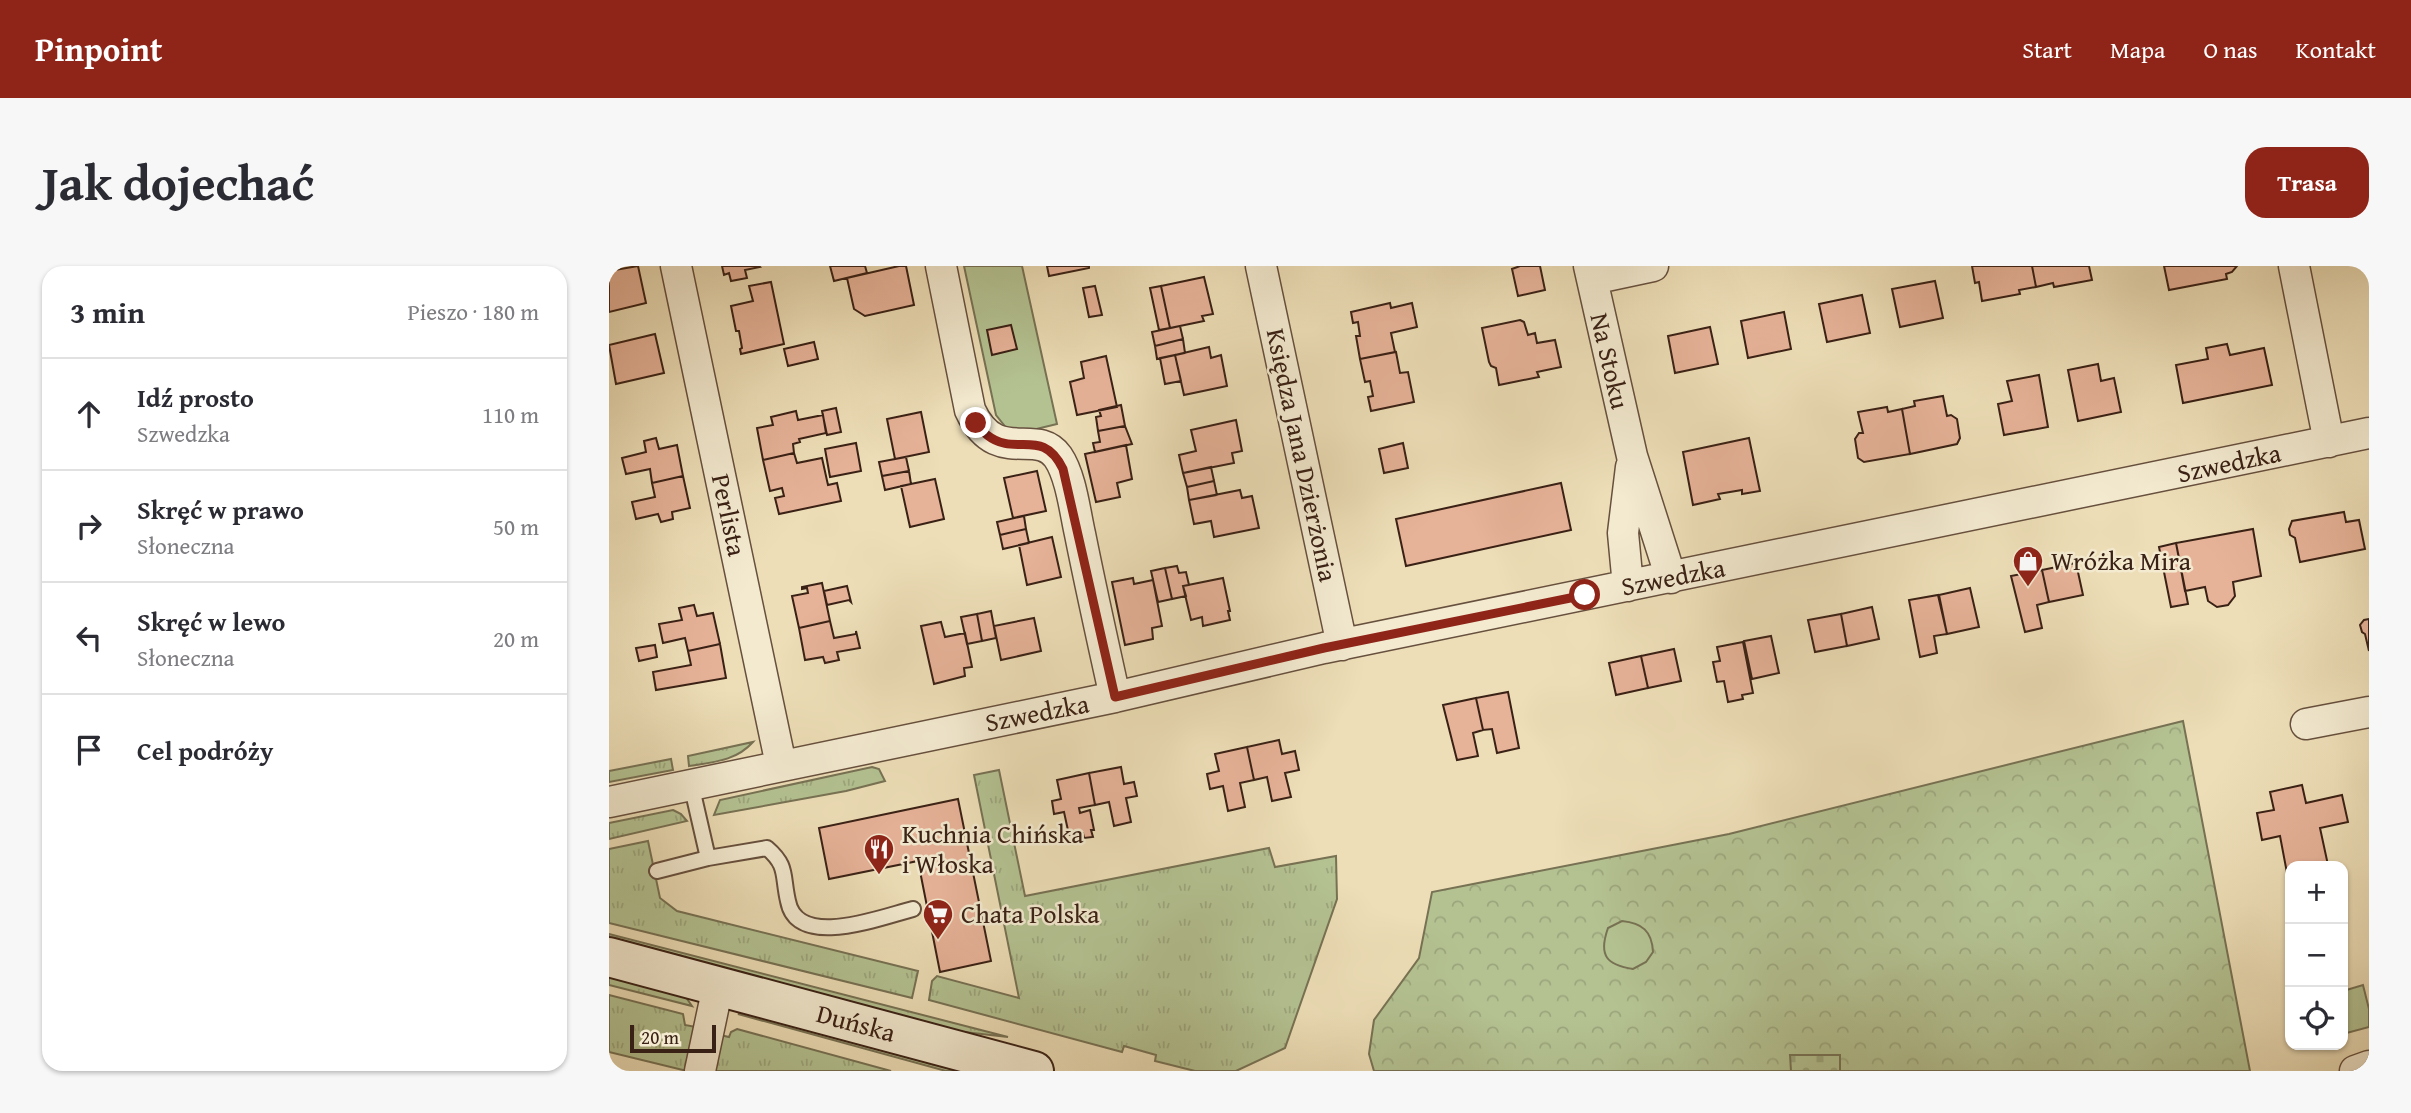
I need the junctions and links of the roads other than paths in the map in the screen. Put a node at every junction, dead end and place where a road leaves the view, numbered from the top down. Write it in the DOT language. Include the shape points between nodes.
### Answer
graph roads {
  1 [pos="676,266"];
  2 [pos="941,266"];
  3 [pos="1261,266"];
  4 [pos="1653,266"];
  5 [pos="2294,266"];
  6 [pos="1590,272"];
  7 [pos="2369,433"];
  8 [pos="2329,443"];
  9 [pos="1632,456"];
  10 [pos="1671,578"];
  11 [pos="1628,586"];
  12 [pos="1342,645"];
  13 [pos="1115,697"];
  14 [pos="2369,712"];
  15 [pos="2306,724"];
  16 [pos="781,765"];
  17 [pos="691,784"];
  18 [pos="609,802"];
  19 [pos="708,858"];
  20 [pos="657,871"];
  21 [pos="913,909"];
  22 [pos="609,957"];
  23 [pos="718,986"];
  24 [pos="2369,1066"];
  25 [pos="700,1071"];
  26 [pos="1034,1071"];
  27 [pos="2355,1071"];
  1 -- 16 [label="street, Perlista"];
  2 -- 13 [label="street" via="976,423 1000,442 1050,449 1063,469"];
  3 -- 12 [label="street, Księdza Jana Dzierżonia"];
  4 -- 6 [label="street"];
  5 -- 8 [label="street"];
  6 -- 9 [label="street, Na Stoku"];
  7 -- 8 [label="street, Szwedzka"];
  8 -- 10 [label="street, Szwedzka"];
  9 -- 10 [label="street, Na Stoku"];
  9 -- 11 [label="street, Na Stoku" via="1623,533"];
  10 -- 11 [label="street, Szwedzka"];
  11 -- 12 [label="street, Szwedzka"];
  12 -- 13 [label="street, Szwedzka"];
  13 -- 16 [label="street, Szwedzka"];
  14 -- 15 [label="street"];
  16 -- 17 [label="street, Szwedzka"];
  17 -- 18 [label="street, Szwedzka"];
  17 -- 19 [label="lane"];
  19 -- 20 [label="lane"];
  19 -- 21 [label="lane" via="768,848 781,860 788,905 800,922 820,929"];
  22 -- 23 [label="street, Duńska"];
  23 -- 25 [label="street"];
  23 -- 26 [label="street, Duńska"];
  24 -- 27 [label="street"];
}
